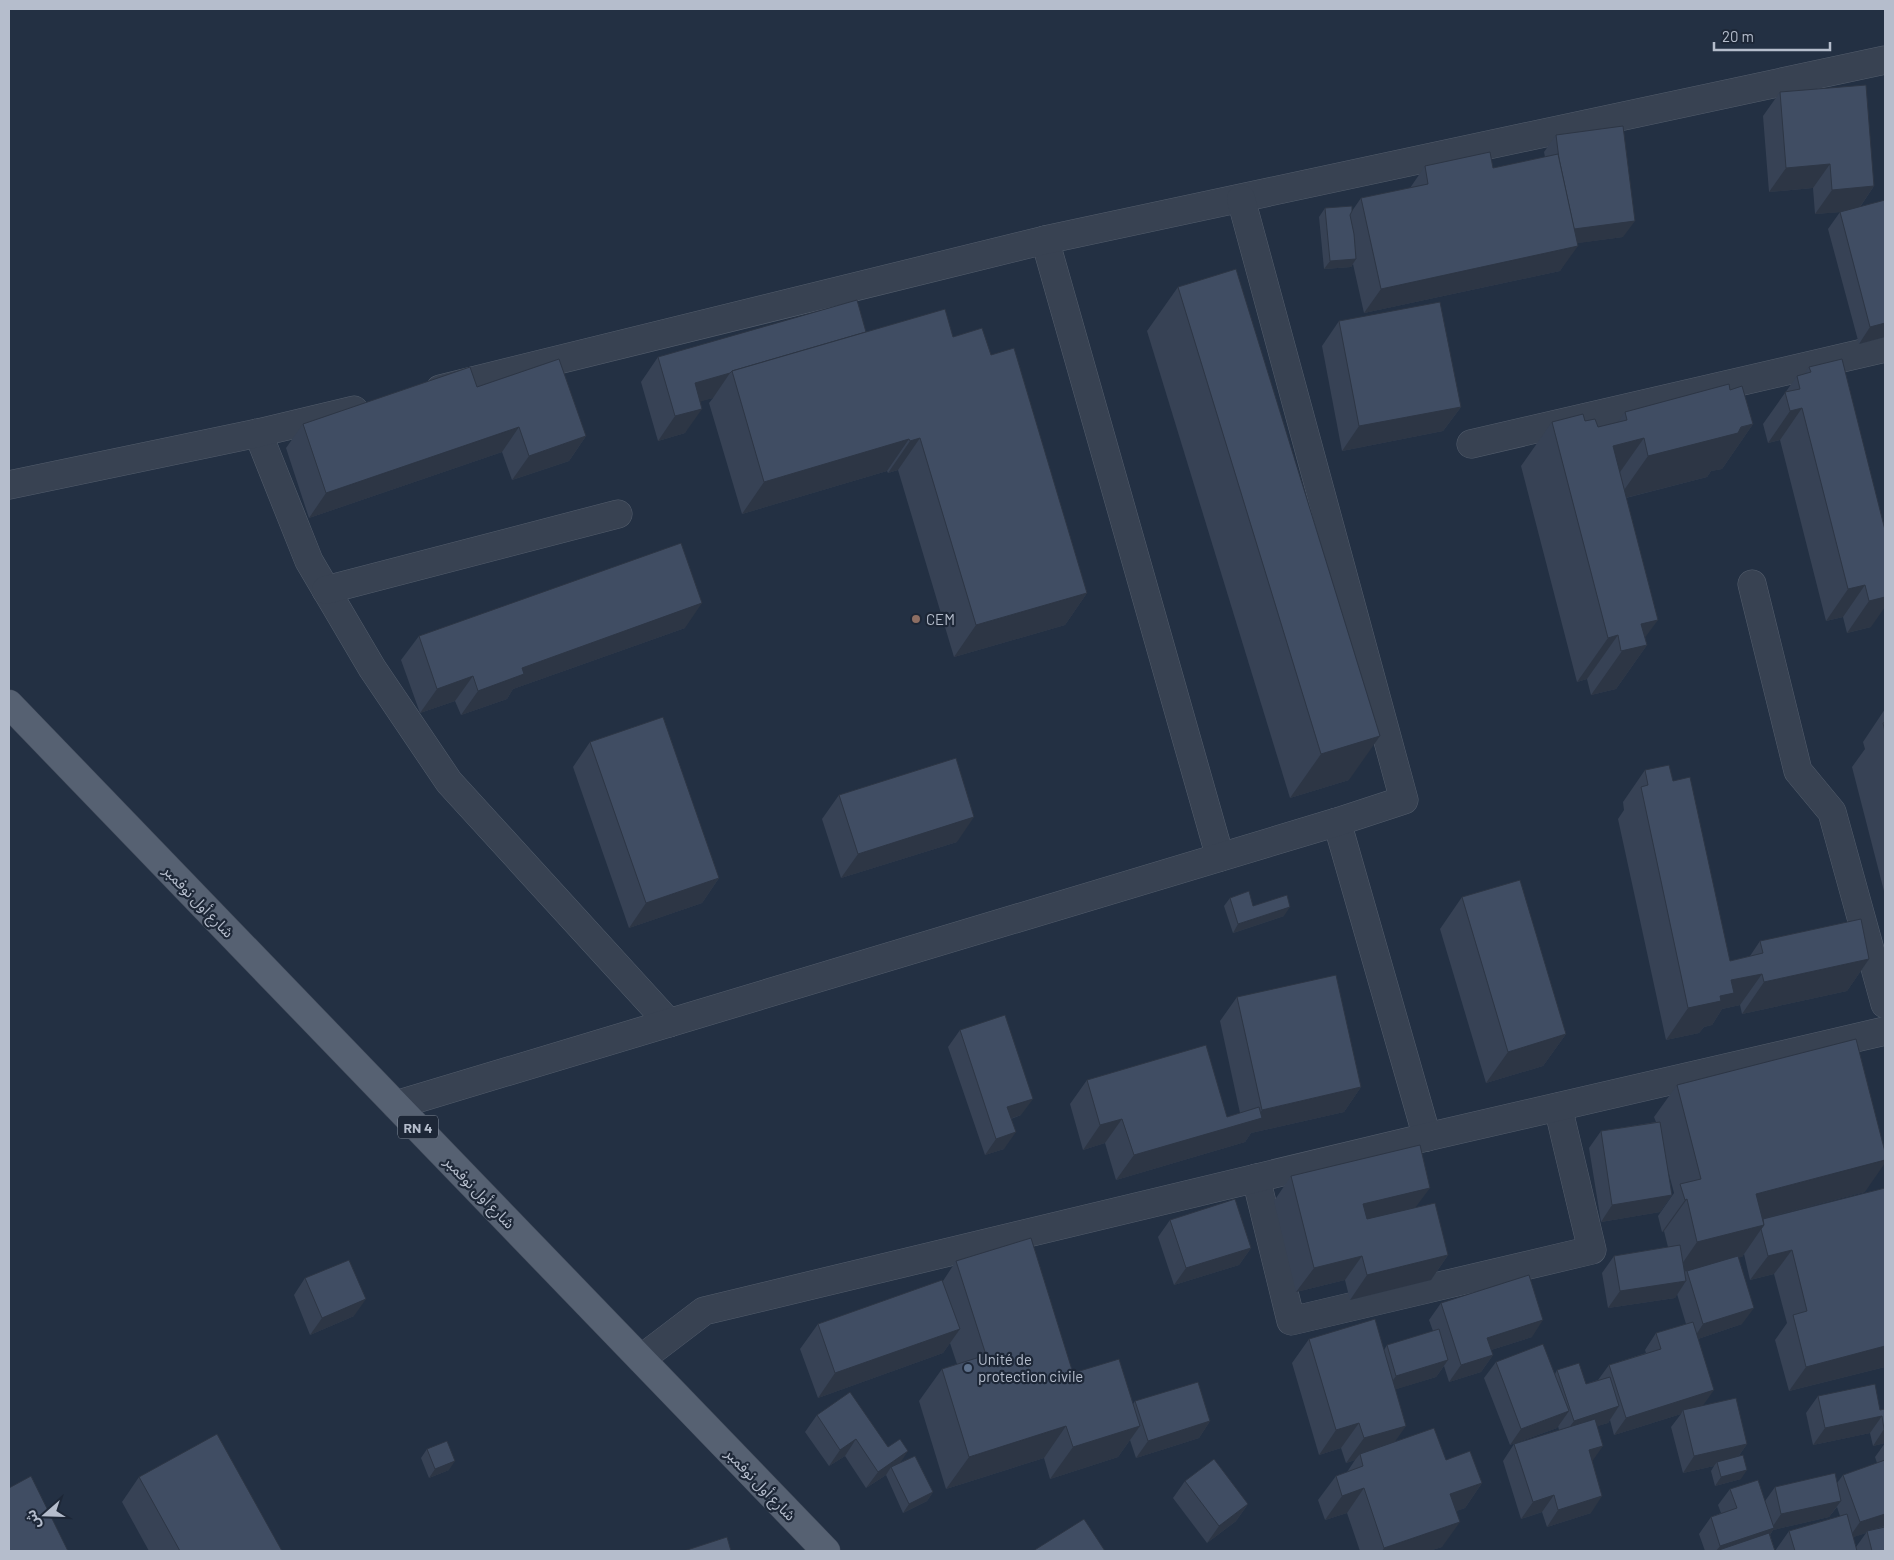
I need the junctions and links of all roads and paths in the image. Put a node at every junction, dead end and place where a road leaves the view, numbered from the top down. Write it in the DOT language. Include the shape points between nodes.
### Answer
graph roads {
  1 [pos="1885,60"];
  2 [pos="1241,199"];
  3 [pos="1046,240"];
  4 [pos="1885,348"];
  5 [pos="412,396"];
  6 [pos="373,405"];
  7 [pos="258,433"];
  8 [pos="1471,444"];
  9 [pos="9,485"];
  10 [pos="618,514"];
  11 [pos="1752,584"];
  12 [pos="326,590"];
  13 [pos="9,704"];
  14 [pos="1337,822"];
  15 [pos="1220,857"];
  16 [pos="1885,1004"];
  17 [pos="669,1023"];
  18 [pos="1885,1031"];
  19 [pos="396,1105"];
  20 [pos="1558,1107"];
  21 [pos="1427,1137"];
  22 [pos="1256,1178"];
  23 [pos="640,1359"];
  24 [pos="826,1551"];
  1 -- 2 [label="street"];
  2 -- 3 [label="street"];
  2 -- 14 [label="street" via="1404,800"];
  3 -- 5 [label="street"];
  3 -- 15 [label="street"];
  4 -- 8 [label="street"];
  6 -- 7 [label="street"];
  7 -- 9 [label="street"];
  7 -- 12 [label="street" via="309,561"];
  10 -- 12 [label="street"];
  11 -- 16 [label="street" via="1798,772 1832,812"];
  12 -- 17 [label="street" via="372,668 449,782"];
  13 -- 19 [label="main road, شارع أول نوفمبر / RN 4"];
  14 -- 15 [label="street"];
  14 -- 21 [label="street"];
  15 -- 17 [label="street"];
  17 -- 19 [label="street"];
  18 -- 20 [label="street"];
  19 -- 23 [label="main road, شارع أول نوفمبر / RN 4"];
  20 -- 21 [label="street"];
  20 -- 22 [label="street" via="1592,1250 1301,1319 1291,1321"];
  21 -- 22 [label="street"];
  22 -- 23 [label="street" via="704,1311"];
  23 -- 24 [label="main road, شارع أول نوفمبر / RN 4"];
}
